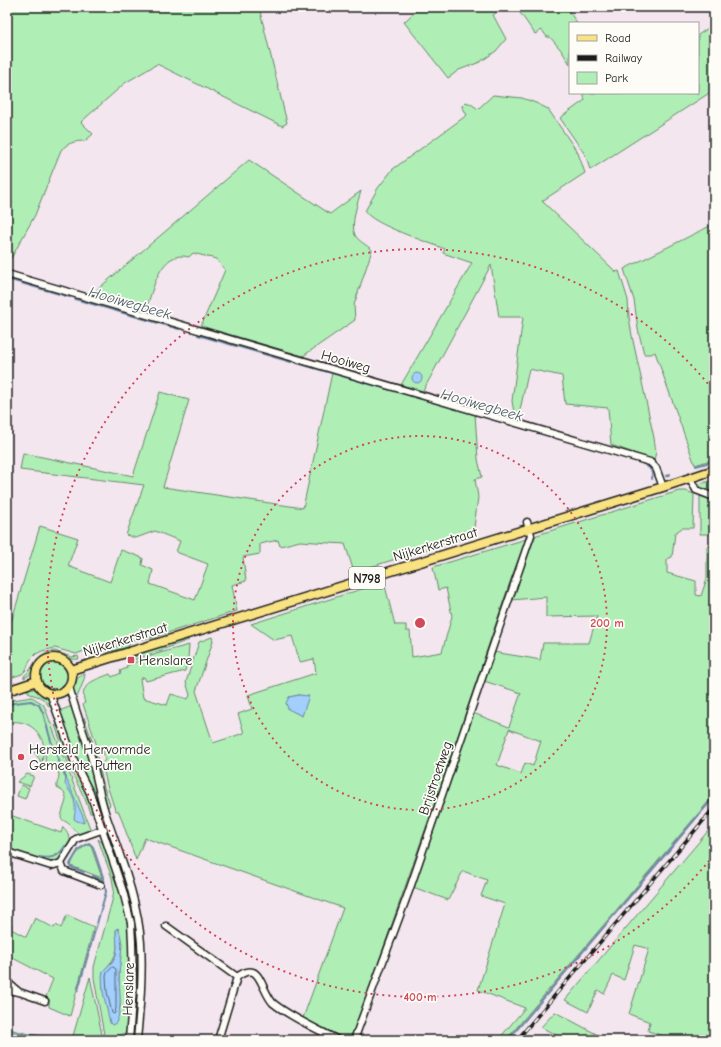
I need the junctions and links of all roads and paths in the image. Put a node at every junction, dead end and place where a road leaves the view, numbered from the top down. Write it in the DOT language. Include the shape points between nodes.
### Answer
graph roads {
  1 [pos="7,274"];
  2 [pos="714,470"];
  3 [pos="690,478"];
  4 [pos="663,487"];
  5 [pos="714,497"];
  6 [pos="528,525"];
  7 [pos="71,670"];
  8 [pos="37,681"];
  9 [pos="69,686"];
  10 [pos="7,691"];
  11 [pos="50,693"];
  12 [pos="110,827"];
  13 [pos="102,830"];
  14 [pos="7,852"];
  15 [pos="62,863"];
  16 [pos="100,885"];
  17 [pos="166,926"];
  18 [pos="237,978"];
  19 [pos="7,982"];
  20 [pos="7,990"];
  21 [pos="19,992"];
  22 [pos="45,1001"];
  23 [pos="129,1040"];
  24 [pos="137,1040"];
  25 [pos="218,1040"];
  26 [pos="338,1040"];
  27 [pos="354,1040"];
  1 -- 4 [label="street, Hooiweg" via="650,462 656,468"];
  2 -- 3 [label="main road, Nijkerkerstraat / N798"];
  3 -- 4 [label="main road, Nijkerkerstraat / N798"];
  3 -- 5 [label="street" via="696,490"];
  4 -- 6 [label="main road, Nijkerkerstraat / N798"];
  6 -- 7 [label="main road, Nijkerkerstraat / N798"];
  6 -- 27 [label="street, Brijstroetweg" via="530,535 475,701"];
  7 -- 8 [label="main road" via="67,663 60,659 45,660 36,673"];
  7 -- 9 [label="main road"];
  8 -- 10 [label="main road"];
  8 -- 11 [label="main road" via="44,691"];
  9 -- 11 [label="main road" via="57,694"];
  9 -- 12 [label="street, Henslare"];
  11 -- 13 [label="street, Henslare"];
  12 -- 13 [label="street"];
  12 -- 24 [label="street, Henslare" via="131,888 141,943"];
  13 -- 15 [label="street" via="76,839"];
  13 -- 23 [label="street, Henslare" via="131,923 133,988"];
  14 -- 15 [label="street" via="51,866"];
  15 -- 16 [label="street" via="64,870"];
  17 -- 18 [label="street"];
  18 -- 25 [label="street"];
  18 -- 26 [label="street" via="246,972 254,972 259,976 267,996 274,1003"];
  19 -- 21 [label="street"];
  20 -- 21 [label="street"];
  21 -- 22 [label="street"];
}
